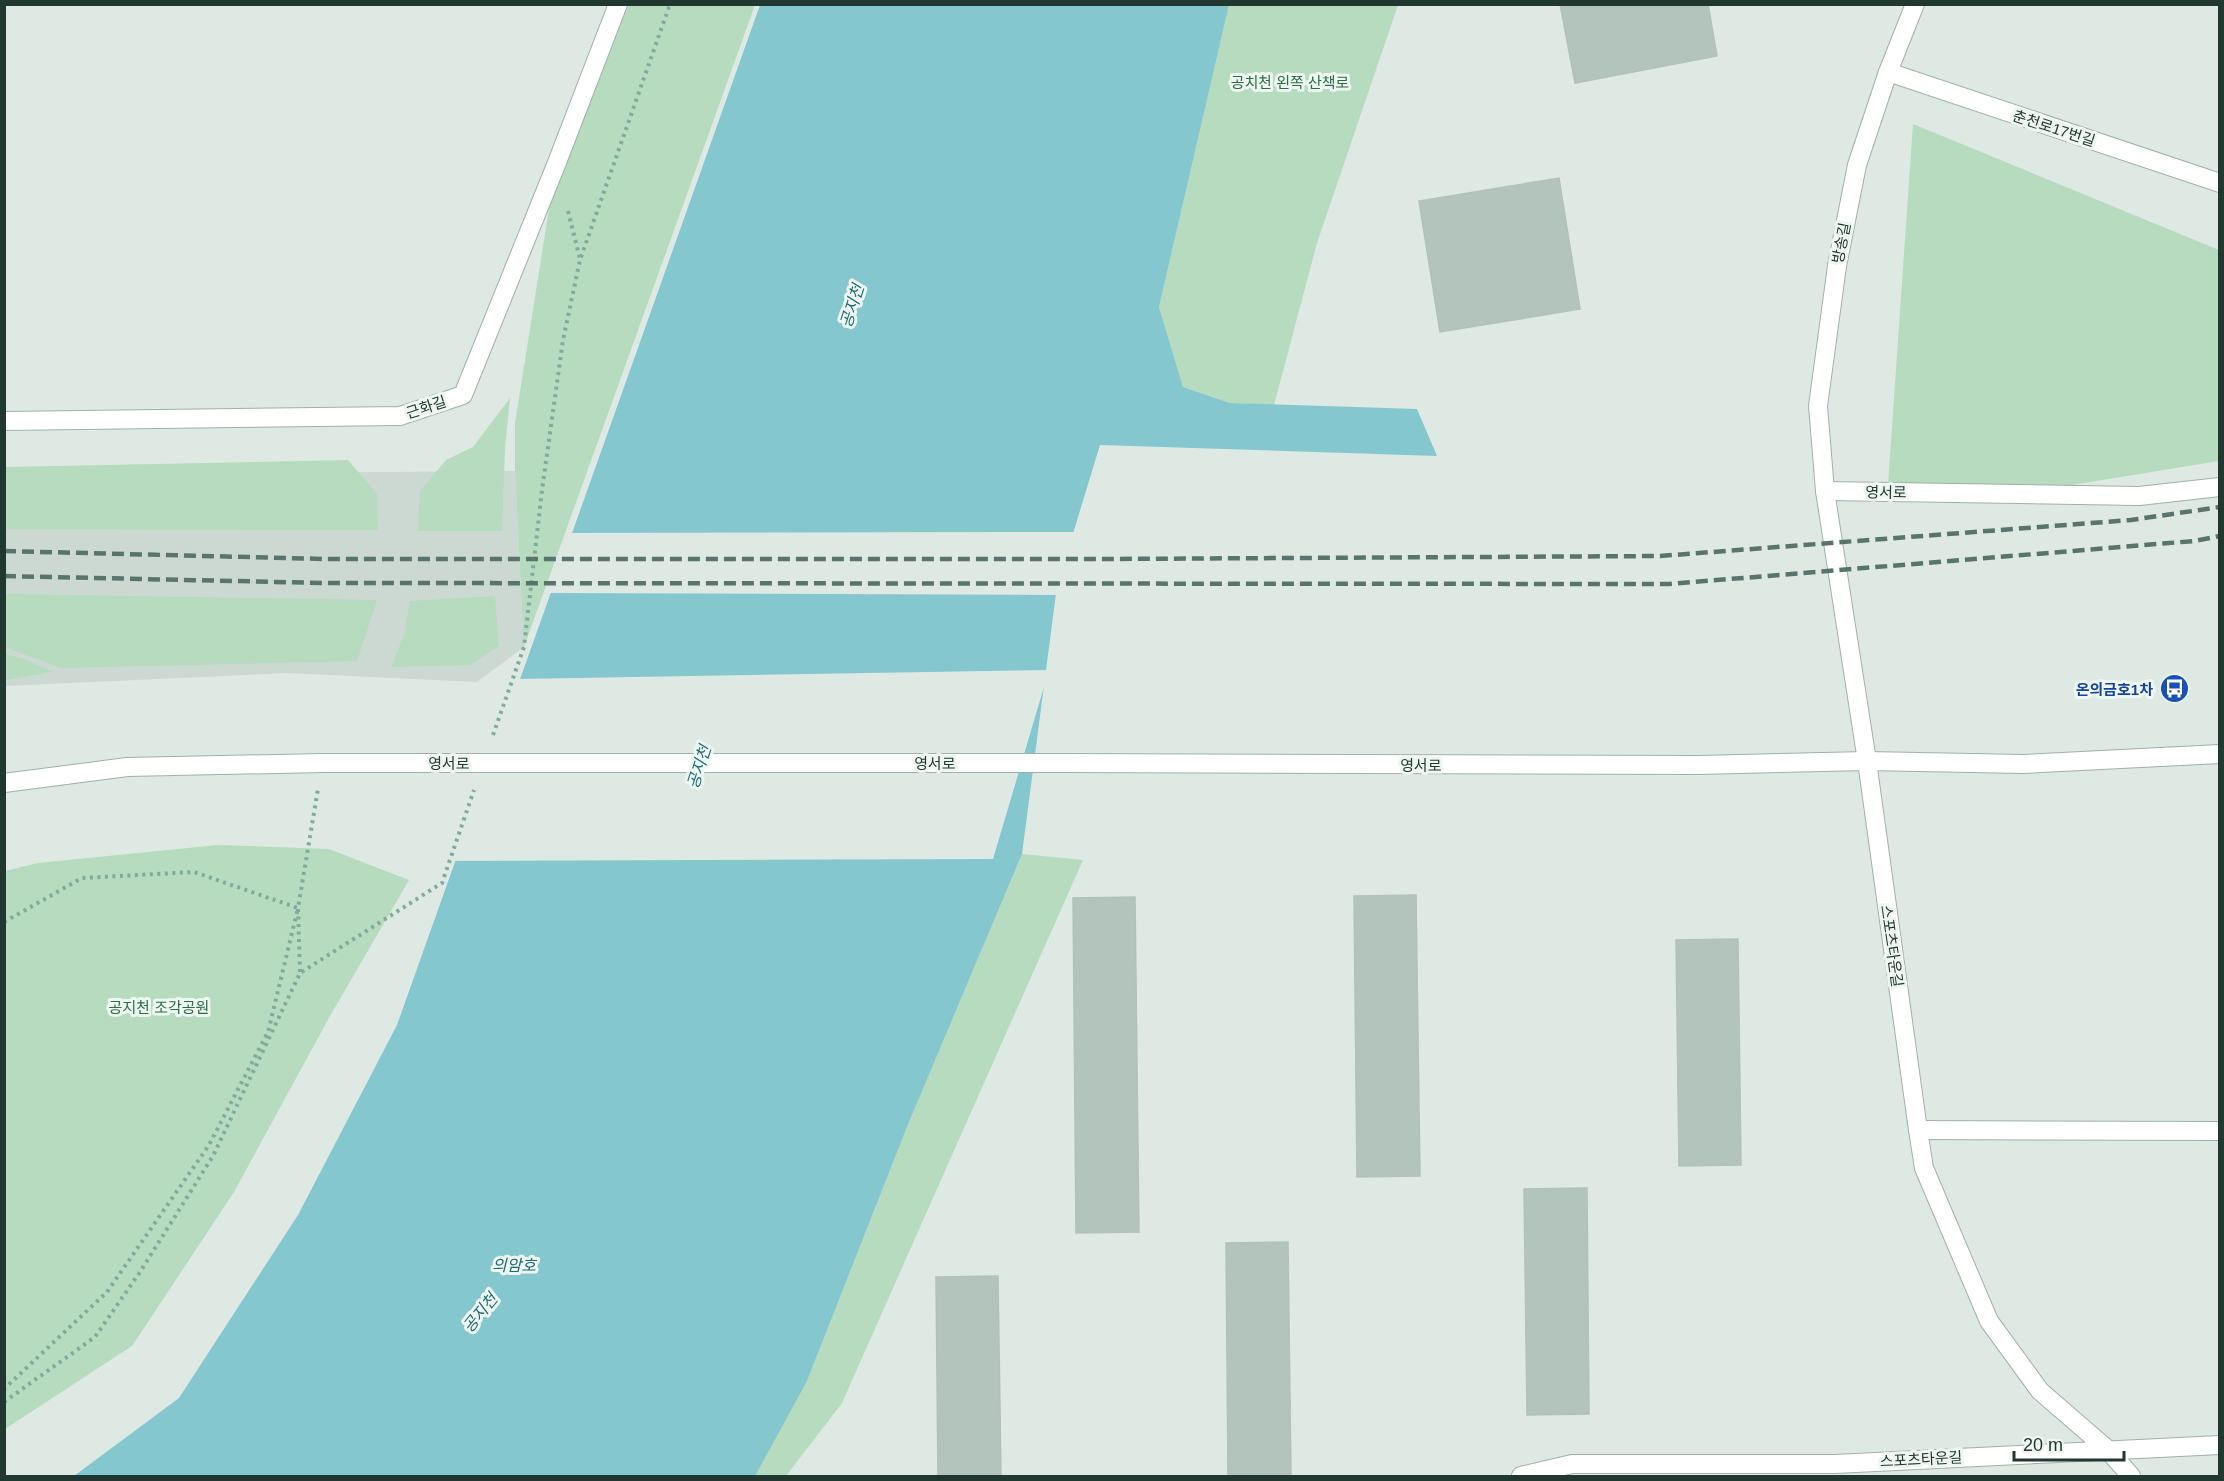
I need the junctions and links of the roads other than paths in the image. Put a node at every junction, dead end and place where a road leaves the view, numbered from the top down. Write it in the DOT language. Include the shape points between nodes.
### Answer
graph roads {
  1 [pos="618,4"];
  2 [pos="1915,4"];
  3 [pos="1888,72"];
  4 [pos="2220,183"];
  5 [pos="4,421"];
  6 [pos="2220,487"];
  7 [pos="1825,491"];
  8 [pos="2220,754"];
  9 [pos="1867,761"];
  10 [pos="4,783"];
  11 [pos="1918,1130"];
  12 [pos="2220,1131"];
  13 [pos="2220,1445"];
  14 [pos="2107,1449"];
  15 [pos="1601,1470"];
  16 [pos="1835,1470"];
  17 [pos="1521,1476"];
  18 [pos="2131,1476"];
  1 -- 5 [label="street, 근화길" via="463,395 400,416"];
  2 -- 3 [label="street, 방송길"];
  3 -- 4 [label="street, 춘천로17번길"];
  3 -- 7 [label="street, 방송길" via="1857,165 1837,266 1818,406"];
  6 -- 7 [label="street, 영서로" via="2139,496"];
  7 -- 9 [label="street"];
  8 -- 9 [label="street, 영서로" via="2023,764"];
  9 -- 10 [label="street, 영서로, bridge" via="1699,765 323,763 127,767"];
  9 -- 11 [label="street, 스포츠타운길"];
  11 -- 12 [label="street"];
  11 -- 14 [label="street, 스포츠타운길" via="1924,1168 1989,1321 2040,1391"];
  13 -- 14 [label="street, 스포츠타운길"];
  14 -- 16 [label="street, 스포츠타운길"];
  14 -- 18 [label="street, 스포츠타운길"];
  15 -- 16 [label="street, 스포츠타운길"];
  15 -- 17 [label="street, 스포츠타운길" via="1572,1464"];
}
